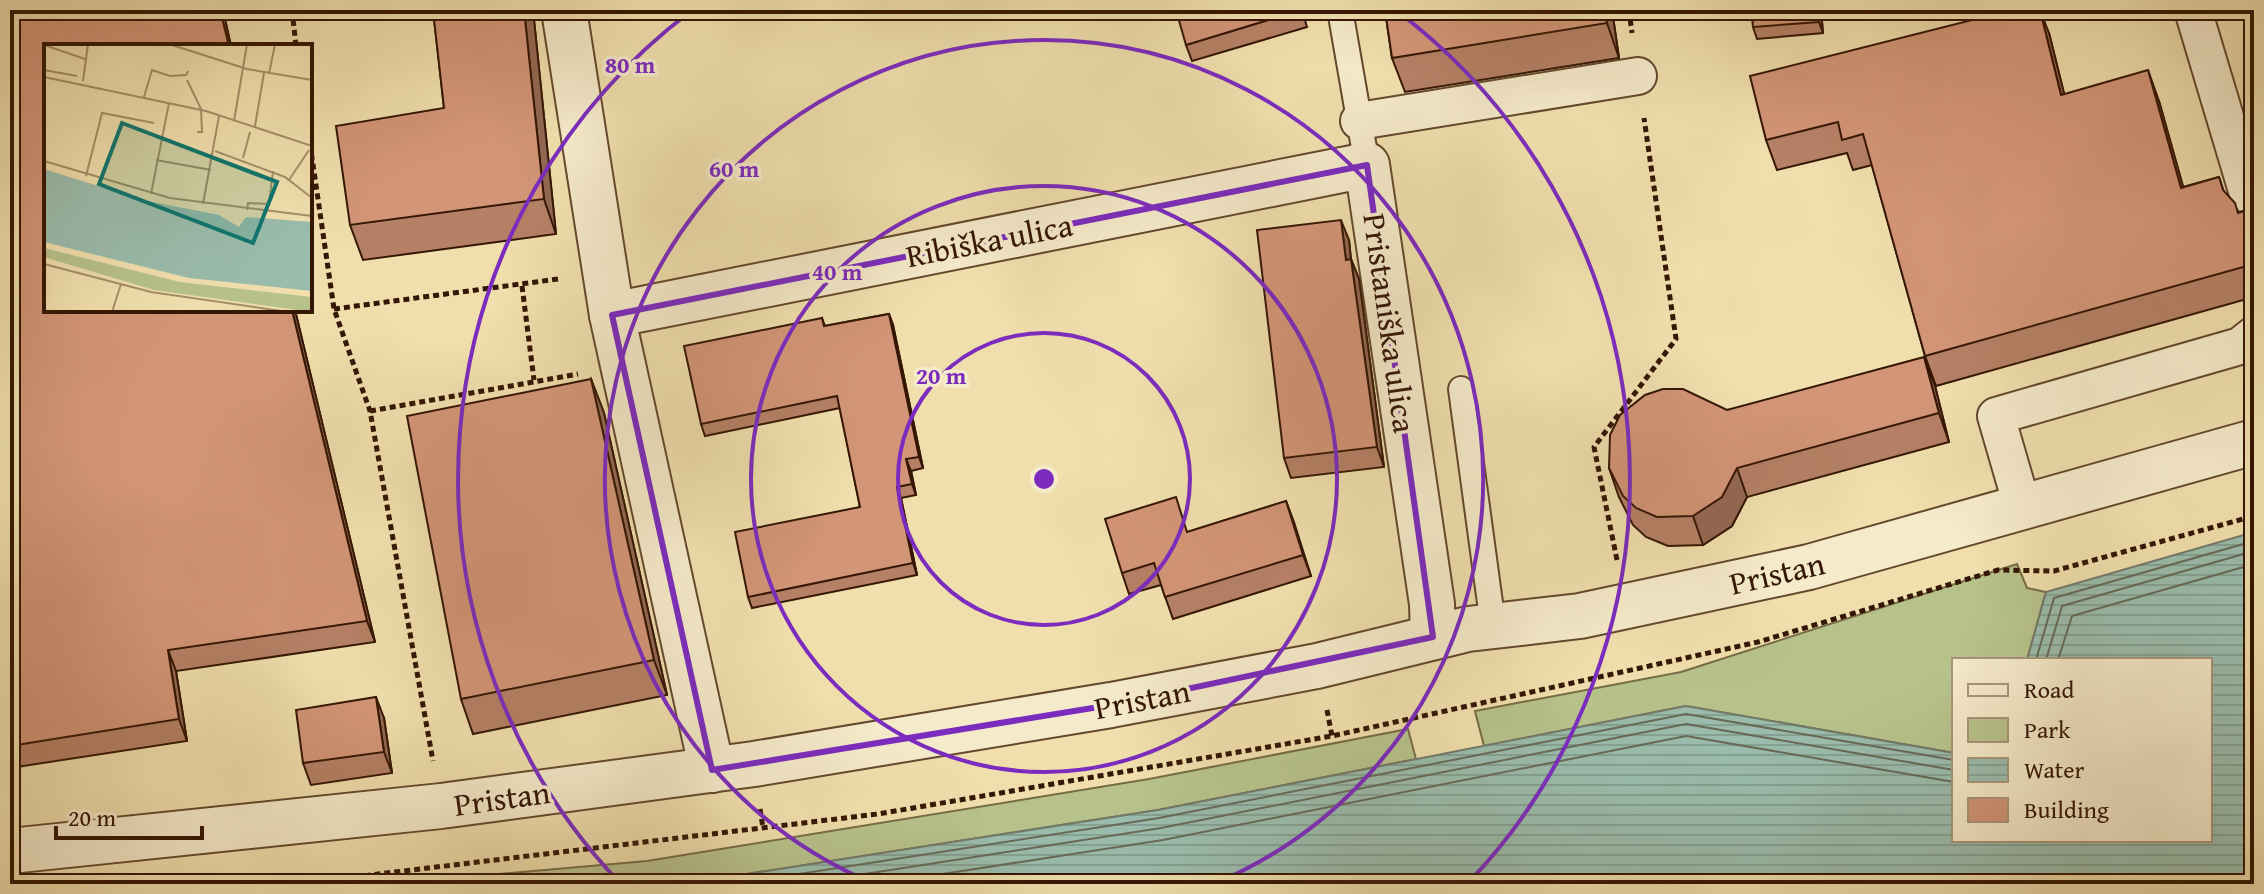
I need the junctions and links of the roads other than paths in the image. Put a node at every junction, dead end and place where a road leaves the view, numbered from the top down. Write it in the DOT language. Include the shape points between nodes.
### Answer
graph roads {
  1 [pos="564,10"];
  2 [pos="1340,10"];
  3 [pos="2193,10"];
  4 [pos="1638,76"];
  5 [pos="1359,121"];
  6 [pos="1367,165"];
  7 [pos="2254,214"];
  8 [pos="612,315"];
  9 [pos="2254,335"];
  10 [pos="1461,389"];
  11 [pos="2254,442"];
  12 [pos="2023,509"];
  13 [pos="1493,625"];
  14 [pos="1433,637"];
  15 [pos="712,770"];
  16 [pos="10,851"];
  1 -- 8 [label="street"];
  2 -- 5 [label="lane, Pristaniška ulica"];
  3 -- 7 [label="street"];
  4 -- 5 [label="street"];
  5 -- 6 [label="lane, Pristaniška ulica"];
  6 -- 8 [label="street, Ribiška ulica"];
  6 -- 14 [label="street, Pristaniška ulica"];
  8 -- 15 [label="street"];
  9 -- 12 [label="street" via="2240,346 1996,416"];
  10 -- 13 [label="lane"];
  11 -- 12 [label="street, Pristan"];
  12 -- 13 [label="street, Pristan" via="1809,567 1626,608"];
  13 -- 14 [label="street, Pristan"];
  14 -- 15 [label="street, Pristan" via="1317,666 1111,705"];
  15 -- 16 [label="street, Pristan" via="441,806"];
}
